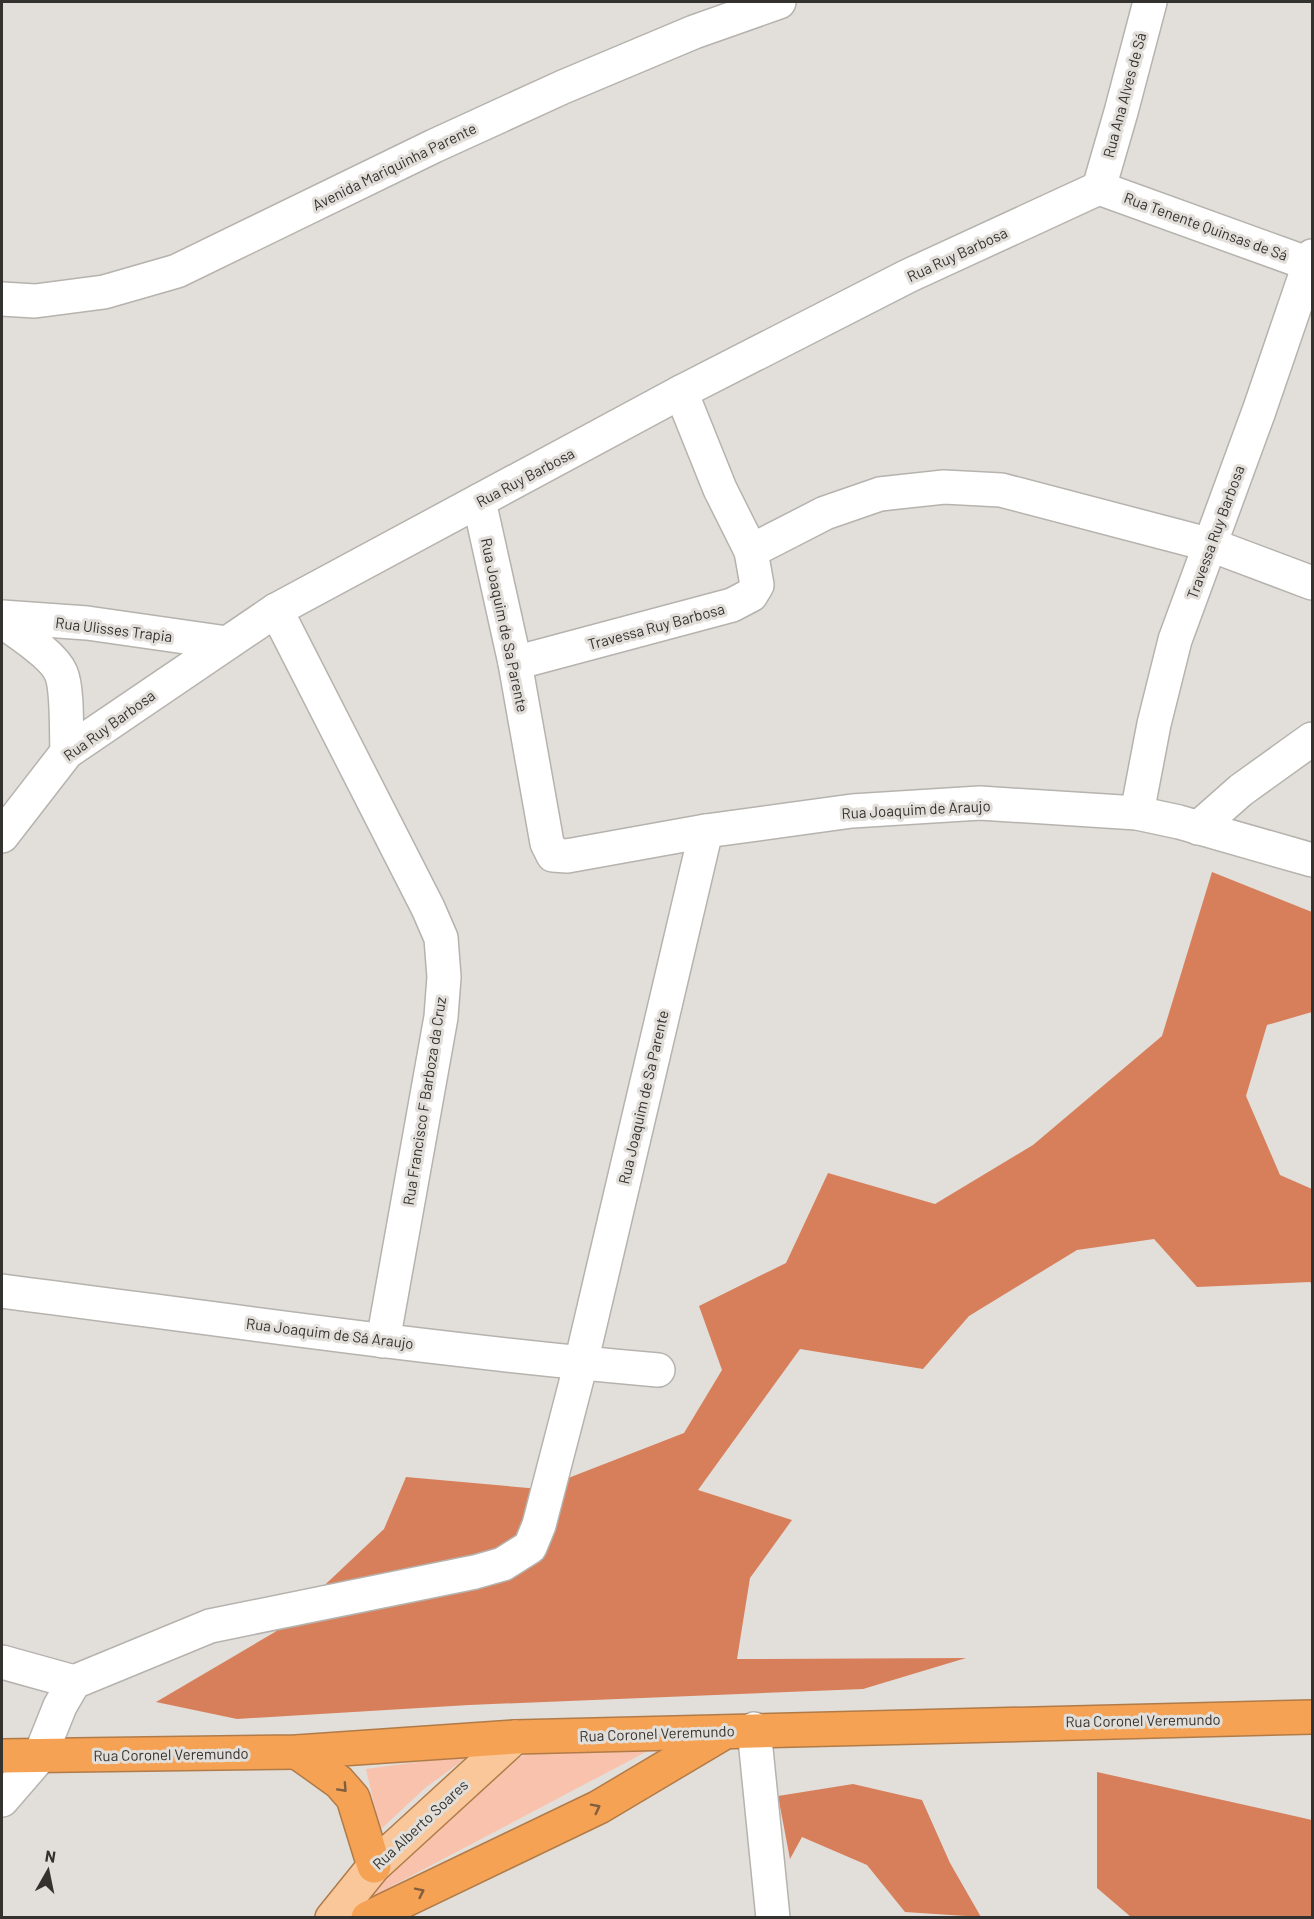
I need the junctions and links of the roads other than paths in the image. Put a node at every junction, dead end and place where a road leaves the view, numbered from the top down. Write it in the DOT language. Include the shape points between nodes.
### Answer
graph roads {
  1 [pos="780,2"];
  2 [pos="1150,2"];
  3 [pos="1099,188"];
  4 [pos="1312,262"];
  5 [pos="2,299"];
  6 [pos="681,392"];
  7 [pos="480,501"];
  8 [pos="1211,545"];
  9 [pos="751,551"];
  10 [pos="1312,583"];
  11 [pos="276,610"];
  12 [pos="2,619"];
  13 [pos="227,643"];
  14 [pos="515,663"];
  15 [pos="1312,739"];
  16 [pos="67,752"];
  17 [pos="1137,813"];
  18 [pos="1198,828"];
  19 [pos="706,831"];
  20 [pos="2,836"];
  21 [pos="553,855"];
  22 [pos="1312,861"];
  23 [pos="2,1291"];
  24 [pos="383,1341"];
  25 [pos="581,1363"];
  26 [pos="658,1370"];
  27 [pos="2,1662"];
  28 [pos="74,1682"];
  29 [pos="1312,1717"];
  30 [pos="740,1730"];
  31 [pos="514,1737"];
  32 [pos="297,1752"];
  33 [pos="2,1756"];
  34 [pos="40,1756"];
  35 [pos="2,1800"];
  36 [pos="374,1866"];
  37 [pos="332,1917"];
  38 [pos="368,1917"];
  39 [pos="773,1917"];
  1 -- 5 [label="street, Avenida Mariquinha Parente" via="694,32 563,87 177,271 104,292 35,301"];
  2 -- 3 [label="street, Rua Ana Alves de Sá"];
  3 -- 4 [label="street, Rua Tenente Quinsas de Sá"];
  3 -- 6 [label="street, Rua Ruy Barbosa" via="908,276"];
  4 -- 8 [label="street, Travessa Ruy Barbosa"];
  6 -- 7 [label="street, Rua Ruy Barbosa"];
  6 -- 9 [label="street" via="720,489"];
  7 -- 11 [label="street, Rua Ruy Barbosa"];
  7 -- 14 [label="street, Rua Joaquim de Sa Parente"];
  8 -- 9 [label="street" via="1001,490 944,487 880,494 825,513"];
  8 -- 10 [label="street"];
  8 -- 17 [label="street, Travessa Ruy Barbosa" via="1175,640"];
  9 -- 14 [label="street, Travessa Ruy Barbosa" via="757,585 750,595 732,605"];
  11 -- 13 [label="street, Rua Ruy Barbosa"];
  11 -- 24 [label="street, Rua Francisco F Barboza da Cruz" via="441,938 441,1017"];
  12 -- 13 [label="street, Rua Ulisses Trapia" via="87,624"];
  12 -- 16 [label="street, Rua Ulisses Trapia" via="49,657 61,672"];
  13 -- 16 [label="street, Rua Ruy Barbosa"];
  14 -- 21 [label="street, Rua Joaquim de Sa Parente" via="547,843"];
  15 -- 18 [label="street" via="1241,790"];
  16 -- 20 [label="street, Rua Ruy Barbosa"];
  17 -- 18 [label="street, Rua Joaquim de Araujo"];
  17 -- 19 [label="street, Rua Joaquim de Araujo" via="980,803 852,811"];
  18 -- 22 [label="street, Rua Joaquim de Araujo"];
  19 -- 21 [label="street, Rua Joaquim de Araujo" via="567,856"];
  19 -- 25 [label="street, Rua Joaquim de Sa Parente"];
  23 -- 24 [label="street, Rua Joaquim de Sá Araujo"];
  24 -- 25 [label="street, Rua Joaquim de Sá Araujo"];
  25 -- 26 [label="street, Rua Joaquim de Sá Araujo"];
  25 -- 28 [label="street, Rua Joaquim de Sa Parente" via="540,1525 530,1547 503,1564 210,1626"];
  27 -- 28 [label="street"];
  28 -- 34 [label="street"];
  29 -- 30 [label="highway, Rua Coronel Veremundo"];
  30 -- 31 [label="highway, Rua Coronel Veremundo"];
  38 -- 30 [label="highway, one-way" via="599,1807"];
  30 -- 39 [label="street"];
  31 -- 32 [label="highway, Rua Coronel Veremundo"];
  31 -- 36 [label="main road, Rua Alberto Soares"];
  32 -- 34 [label="highway, Rua Coronel Veremundo"];
  32 -- 36 [label="highway, one-way" via="339,1782 353,1798"];
  33 -- 34 [label="highway, Rua Coronel Veremundo"];
  34 -- 35 [label="street"];
  36 -- 37 [label="main road, Rua Alberto Soares"];
}
